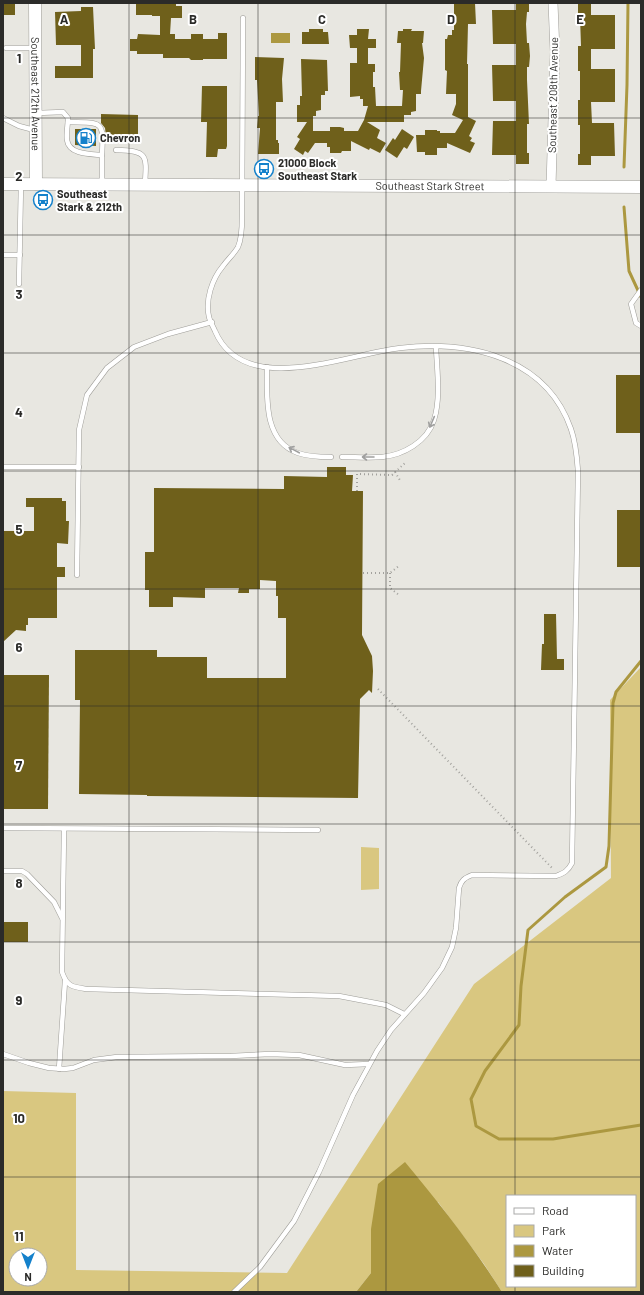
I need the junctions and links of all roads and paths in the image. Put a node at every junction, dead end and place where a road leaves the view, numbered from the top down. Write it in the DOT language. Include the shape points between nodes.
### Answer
graph roads {
  1 [pos="35,3"];
  2 [pos="553,3"];
  3 [pos="242,18"];
  4 [pos="6,48"];
  5 [pos="35,48"];
  6 [pos="35,114"];
  7 [pos="3,118"];
  8 [pos="68,122"];
  9 [pos="36,130"];
  10 [pos="116,150"];
  11 [pos="102,155"];
  12 [pos="3,184"];
  13 [pos="21,184"];
  14 [pos="36,184"];
  15 [pos="102,185"];
  16 [pos="145,185"];
  17 [pos="242,186"];
  18 [pos="551,186"];
  19 [pos="641,187"];
  20 [pos="3,255"];
  21 [pos="20,255"];
  22 [pos="19,284"];
  23 [pos="641,290"];
  24 [pos="212,322"];
  25 [pos="641,326"];
  26 [pos="436,347"];
  27 [pos="267,367"];
  28 [pos="331,457"];
  29 [pos="342,457"];
  30 [pos="404,462"];
  31 [pos="3,467"];
  32 [pos="79,467"];
  33 [pos="395,472"];
  34 [pos="401,482"];
  35 [pos="357,491"];
  36 [pos="400,564"];
  37 [pos="363,573"];
  38 [pos="390,573"];
  39 [pos="77,575"];
  40 [pos="399,595"];
  41 [pos="378,689"];
  42 [pos="3,828"];
  43 [pos="64,829"];
  44 [pos="318,830"];
  45 [pos="3,871"];
  46 [pos="556,876"];
  47 [pos="63,920"];
  48 [pos="65,981"];
  49 [pos="404,1014"];
  50 [pos="3,1054"];
  51 [pos="369,1064"];
  52 [pos="59,1069"];
  53 [pos="234,1292"];
  1 -- 5 [label="main road, Southeast 212th Avenue"];
  2 -- 18 [label="street, Southeast 208th Avenue" via="555,52"];
  3 -- 17 [label="lane"];
  4 -- 5 [label="lane"];
  5 -- 6 [label="main road, Southeast 212th Avenue"];
  6 -- 8 [label="lane" via="63,112"];
  6 -- 9 [label="main road, Southeast 212th Avenue"];
  7 -- 9 [label="lane" via="19,126"];
  8 -- 11 [label="lane" via="67,141 76,152"];
  8 -- 11 [label="lane" via="94,122 100,126 103,131"];
  9 -- 14 [label="main road, Southeast 212th Avenue"];
  10 -- 16 [label="lane" via="132,150 143,155 146,159"];
  11 -- 15 [label="lane"];
  12 -- 13 [label="main road, Southeast Stark Street"];
  13 -- 14 [label="main road, Southeast Stark Street"];
  13 -- 21 [label="lane"];
  14 -- 15 [label="main road, Southeast Stark Street"];
  15 -- 16 [label="main road, Southeast Stark Street"];
  16 -- 17 [label="main road, Southeast Stark Street"];
  17 -- 18 [label="main road, Southeast Stark Street"];
  17 -- 24 [label="lane" via="241,234 238,246 211,287 209,317"];
  18 -- 19 [label="main road, Southeast Stark Street"];
  20 -- 21 [label="lane"];
  21 -- 22 [label="lane"];
  23 -- 25 [label="lane" via="631,304 636,323"];
  24 -- 27 [label="lane" via="218,339 232,354 244,362"];
  24 -- 32 [label="lane" via="168,334 134,347 107,368 88,395 79,430"];
  26 -- 27 [label="lane" via="390,349 289,368"];
  26 -- 29 [label="lane, one-way" via="436,409 434,422 427,433 408,450 394,455"];
  26 -- 46 [label="lane" via="490,354 525,370 551,394 562,411 571,429 576,449 578,471 572,863 564,873"];
  28 -- 27 [label="lane, one-way" via="297,453 284,445 275,434 266,402"];
  30 -- 33 [label="path"];
  31 -- 32 [label="lane"];
  32 -- 39 [label="lane"];
  33 -- 34 [label="path"];
  33 -- 35 [label="path" via="392,475 358,474"];
  36 -- 38 [label="path"];
  37 -- 38 [label="path"];
  38 -- 40 [label="path" via="390,588"];
  41 -- 46 [label="path" via="553,869"];
  42 -- 43 [label="lane"];
  43 -- 44 [label="lane"];
  43 -- 47 [label="lane"];
  45 -- 47 [label="lane" via="22,871 27,874 54,902"];
  46 -- 49 [label="lane" via="472,875 465,878 459,888 452,947 442,968 424,993"];
  47 -- 48 [label="lane" via="62,972"];
  48 -- 49 [label="lane" via="74,988 88,989 339,996 386,1005"];
  48 -- 52 [label="lane"];
  49 -- 51 [label="lane"];
  50 -- 52 [label="lane" via="29,1064"];
  51 -- 52 [label="lane" via="345,1065 300,1055 270,1054 117,1057"];
  51 -- 53 [label="lane" via="294,1222 260,1267"];
}
